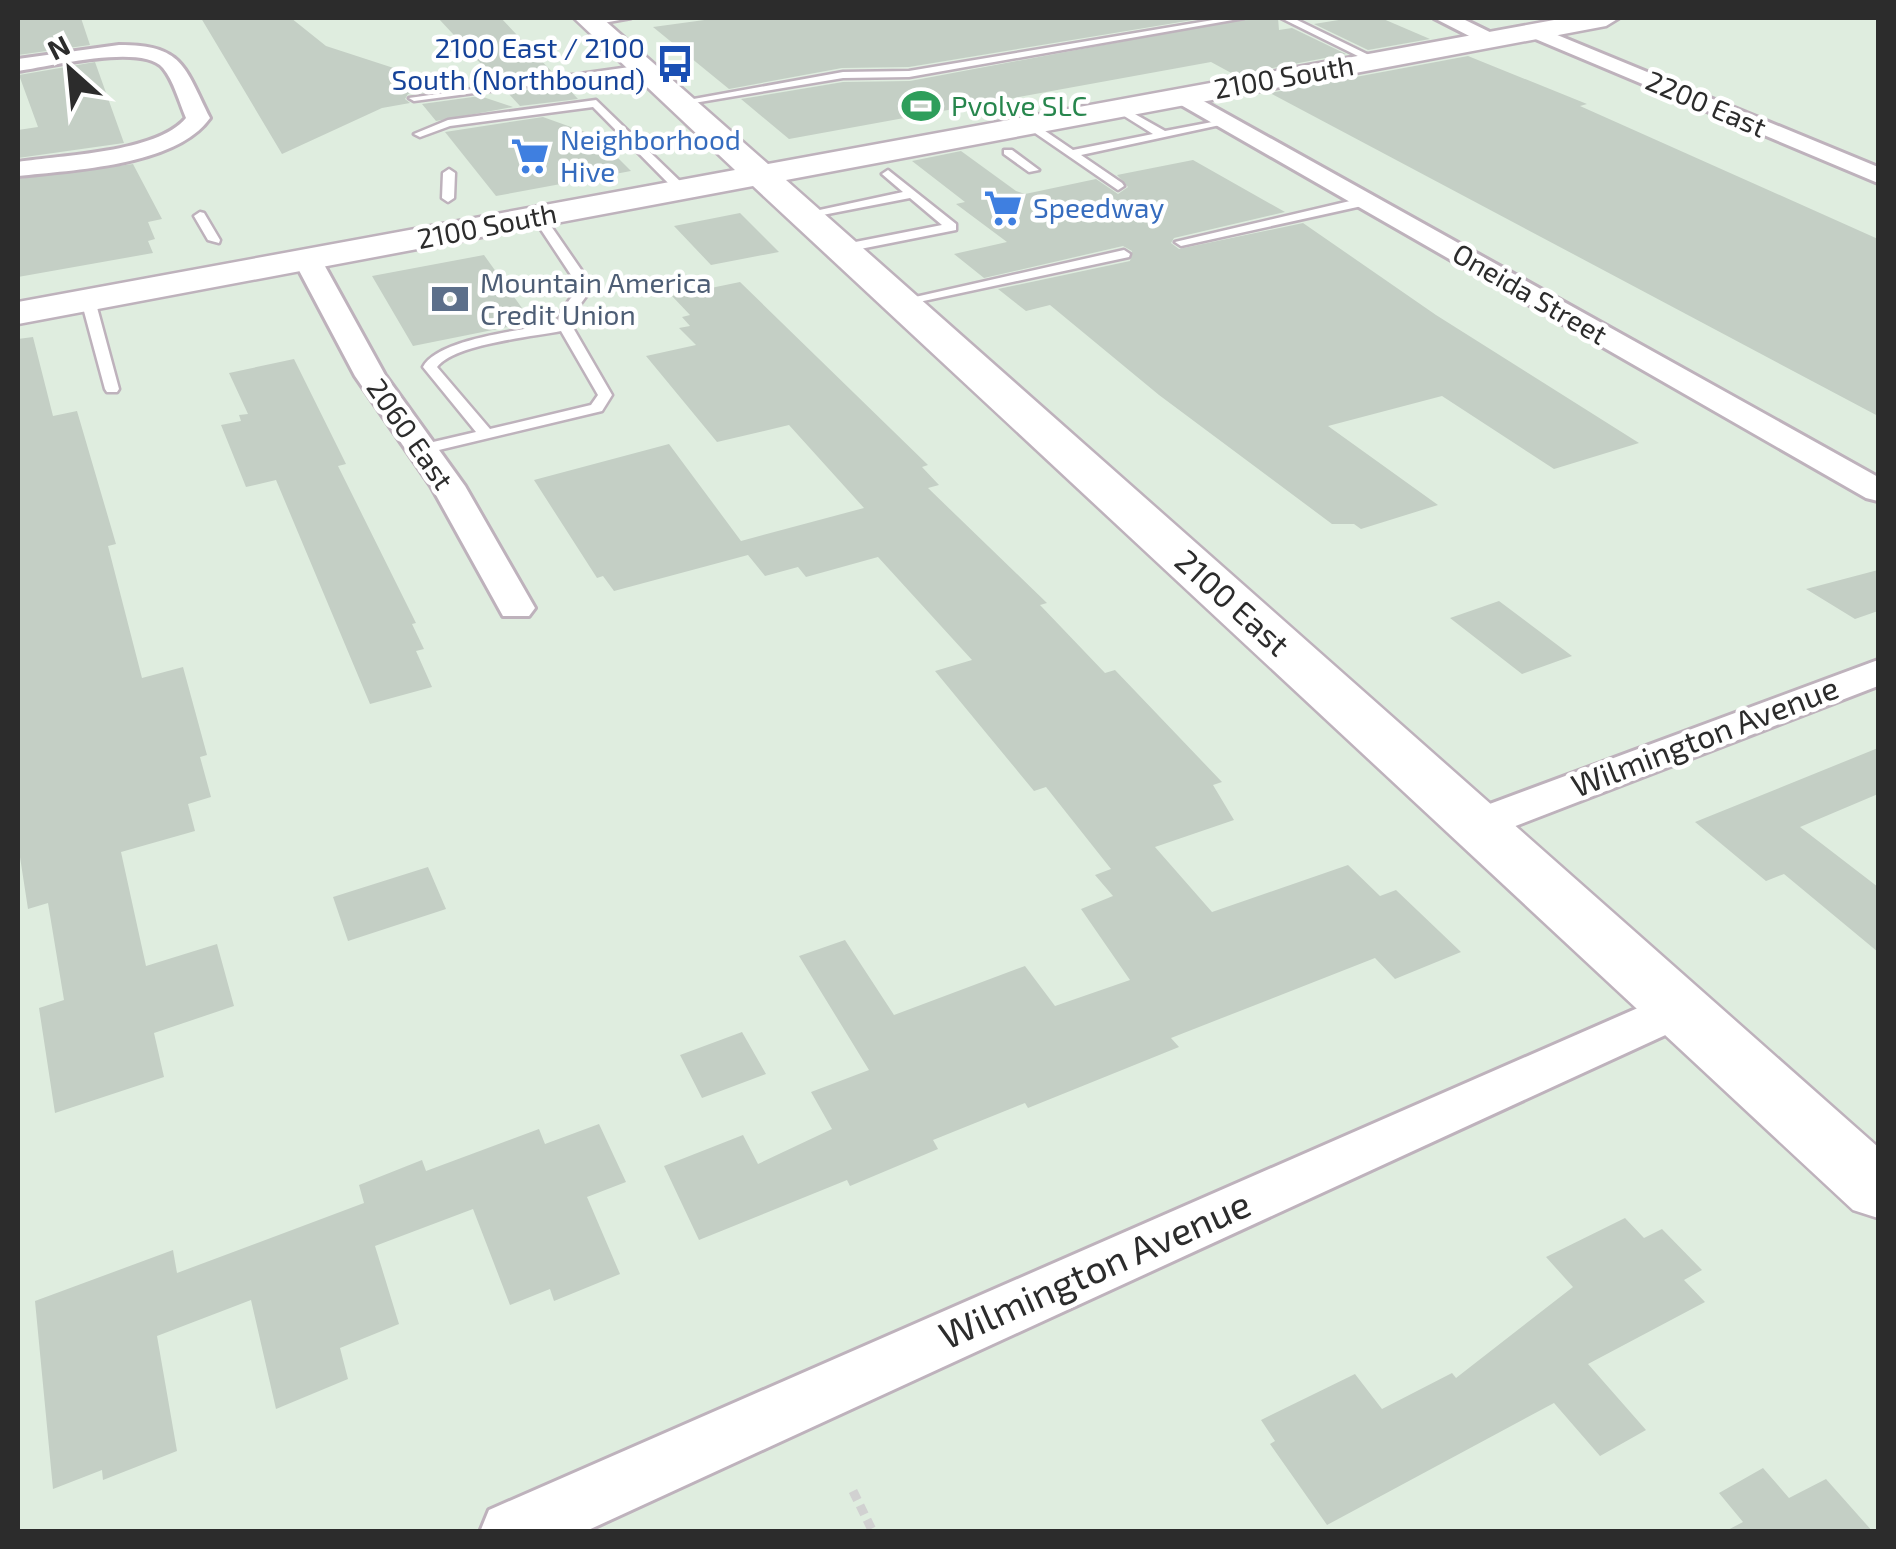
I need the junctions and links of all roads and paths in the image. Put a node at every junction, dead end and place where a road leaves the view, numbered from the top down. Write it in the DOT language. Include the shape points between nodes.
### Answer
graph roads {
  1 [pos="626,18"];
  2 [pos="1182,18"];
  3 [pos="1239,18"];
  4 [pos="1286,18"];
  5 [pos="1444,18"];
  6 [pos="1606,18"];
  7 [pos="590,20"];
  8 [pos="1170,20"];
  9 [pos="1532,31"];
  10 [pos="1492,38"];
  11 [pos="1374,60"];
  12 [pos="18,66"];
  13 [pos="644,68"];
  14 [pos="1182,96"];
  15 [pos="414,98"];
  16 [pos="682,102"];
  17 [pos="1117,108"];
  18 [pos="1228,122"];
  19 [pos="1028,124"];
  20 [pos="420,134"];
  21 [pos="1163,135"];
  22 [pos="1008,152"];
  23 [pos="1071,154"];
  24 [pos="18,169"];
  25 [pos="1033,170"];
  26 [pos="449,173"];
  27 [pos="762,174"];
  28 [pos="888,174"];
  29 [pos="1878,176"];
  30 [pos="1118,186"];
  31 [pos="681,189"];
  32 [pos="912,194"];
  33 [pos="448,198"];
  34 [pos="1368,201"];
  35 [pos="200,216"];
  36 [pos="538,216"];
  37 [pos="826,231"];
  38 [pos="214,240"];
  39 [pos="1181,242"];
  40 [pos="1124,254"];
  41 [pos="307,259"];
  42 [pos="88,300"];
  43 [pos="900,302"];
  44 [pos="18,313"];
  45 [pos="564,326"];
  46 [pos="112,389"];
  47 [pos="486,434"];
  48 [pos="422,449"];
  49 [pos="1878,492"];
  50 [pos="516,608"];
  51 [pos="1878,672"];
  52 [pos="1476,825"];
  53 [pos="1679,1008"];
  54 [pos="1878,1188"];
  55 [pos="853,1491"];
  56 [pos="512,1532"];
  57 [pos="873,1532"];
  1 -- 7 [label="lane"];
  2 -- 8 [label="lane"];
  3 -- 16 [label="lane" via="909,74 843,75"];
  4 -- 11 [label="lane"];
  5 -- 10 [label="street"];
  6 -- 9 [label="street, 2100 South"];
  7 -- 13 [label="street, 2100 East"];
  9 -- 10 [label="street, 2100 South"];
  9 -- 29 [label="street, 2200 East"];
  10 -- 11 [label="street, 2100 South"];
  11 -- 14 [label="street, 2100 South"];
  12 -- 24 [label="street" via="121,52 156,54 168,60 198,118 181,136 127,152"];
  13 -- 15 [label="lane"];
  13 -- 16 [label="street, 2100 East"];
  14 -- 17 [label="street, 2100 South"];
  14 -- 18 [label="street, Oneida Street"];
  16 -- 27 [label="street, 2100 East"];
  17 -- 19 [label="street, 2100 South"];
  17 -- 21 [label="lane"];
  18 -- 21 [label="lane"];
  18 -- 34 [label="street, Oneida Street"];
  19 -- 23 [label="lane"];
  19 -- 27 [label="street, 2100 South"];
  20 -- 31 [label="lane" via="448,123 596,103"];
  21 -- 23 [label="lane"];
  22 -- 25 [label="lane"];
  23 -- 30 [label="lane"];
  26 -- 33 [label="lane"];
  27 -- 31 [label="street, 2100 South"];
  27 -- 37 [label="street, 2100 East"];
  28 -- 32 [label="lane"];
  31 -- 36 [label="street, 2100 South"];
  32 -- 37 [label="lane"];
  32 -- 37 [label="lane" via="952,226"];
  34 -- 39 [label="lane"];
  34 -- 49 [label="street, Oneida Street"];
  35 -- 38 [label="lane"];
  36 -- 41 [label="street, 2100 South"];
  36 -- 45 [label="lane" via="586,287"];
  37 -- 43 [label="street, 2100 East"];
  40 -- 43 [label="lane"];
  41 -- 42 [label="street, 2100 South"];
  41 -- 48 [label="street, 2060 East" via="370,376"];
  42 -- 44 [label="street, 2100 South"];
  42 -- 46 [label="lane"];
  43 -- 52 [label="street, 2100 East"];
  45 -- 47 [label="lane" via="605,396 597,408"];
  45 -- 47 [label="lane" via="434,358 430,367"];
  47 -- 48 [label="lane"];
  48 -- 50 [label="street, 2060 East"];
  51 -- 52 [label="street, Wilmington Avenue"];
  52 -- 53 [label="street, 2100 East"];
  53 -- 54 [label="street, 2100 East"];
  53 -- 56 [label="street, Wilmington Avenue"];
  55 -- 57 [label="path"];
}
